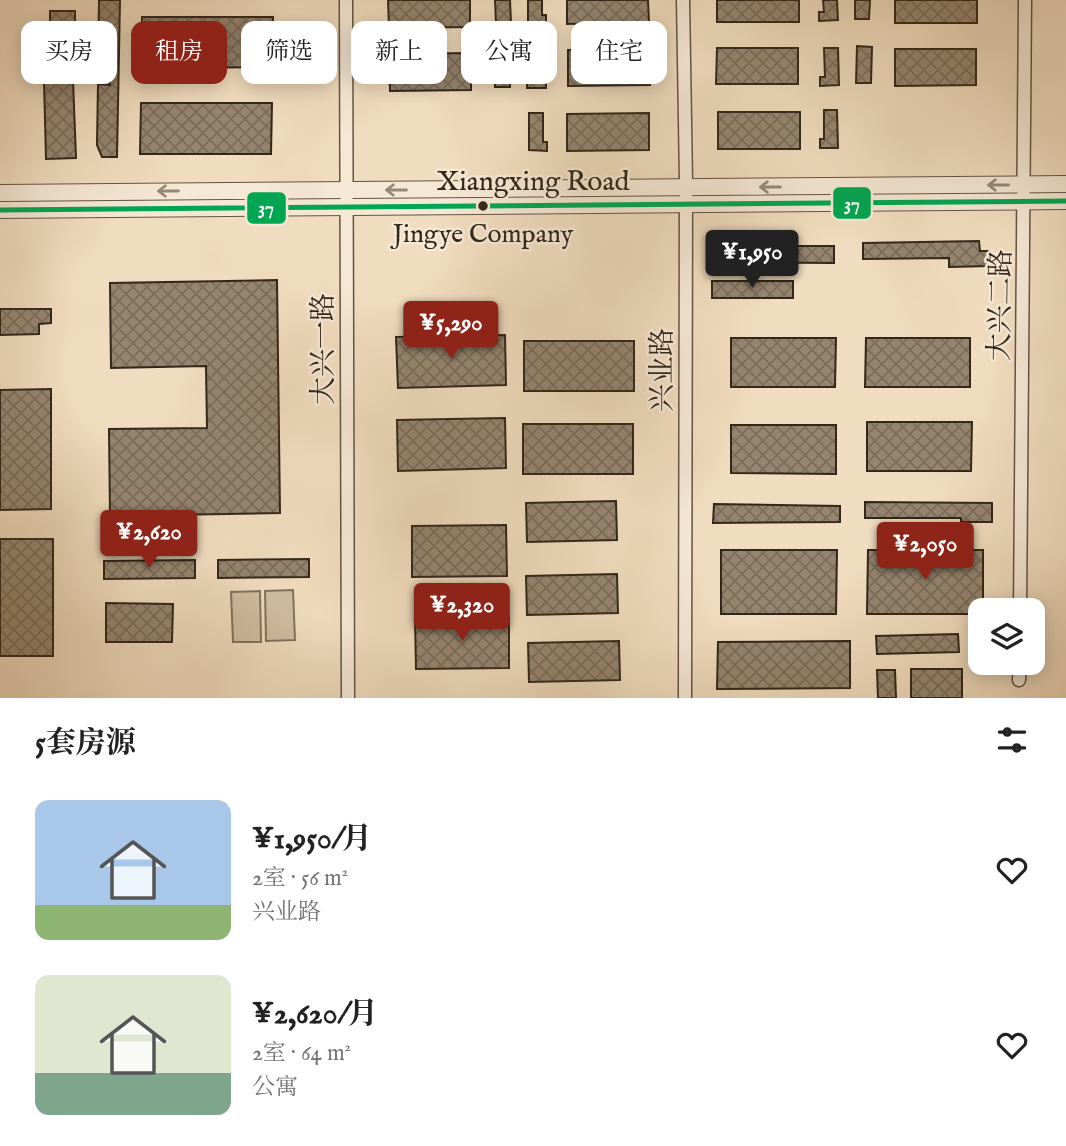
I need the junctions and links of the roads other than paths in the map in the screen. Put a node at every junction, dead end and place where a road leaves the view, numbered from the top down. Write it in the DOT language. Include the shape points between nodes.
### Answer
graph roads {
  1 [pos="345,0"];
  2 [pos="683,0"];
  3 [pos="1025,0"];
  4 [pos="1025,184"];
  5 [pos="1066,184"];
  6 [pos="686,187"];
  7 [pos="346,190"];
  8 [pos="0,193"];
  9 [pos="1066,201"];
  10 [pos="1025,202"];
  11 [pos="686,205"];
  12 [pos="346,208"];
  13 [pos="0,210"];
  14 [pos="1020,598"];
  15 [pos="1019,675"];
  16 [pos="1019,680"];
  17 [pos="348,698"];
  18 [pos="685,698"];
  1 -- 7 [label="street, 大兴一路"];
  2 -- 6 [label="street, 兴业路"];
  3 -- 4 [label="street, 大兴二路"];
  4 -- 5 [label="street, Xiangxing Road"];
  4 -- 6 [label="street, Xiangxing Road, one-way"];
  4 -- 10 [label="street, 大兴二路"];
  6 -- 7 [label="street, Xiangxing Road, one-way"];
  6 -- 11 [label="street, 兴业路"];
  7 -- 8 [label="street, Xiangxing Road, one-way"];
  7 -- 12 [label="street, 大兴一路"];
  9 -- 10 [label="street, Xiangxing Road"];
  10 -- 11 [label="street, Xiangxing Road"];
  10 -- 14 [label="street, 大兴二路"];
  11 -- 12 [label="street, Xiangxing Road"];
  11 -- 18 [label="street, 兴业路"];
  12 -- 13 [label="street, Xiangxing Road"];
  12 -- 17 [label="street, 大兴一路"];
  15 -- 16 [label="street"];
}
